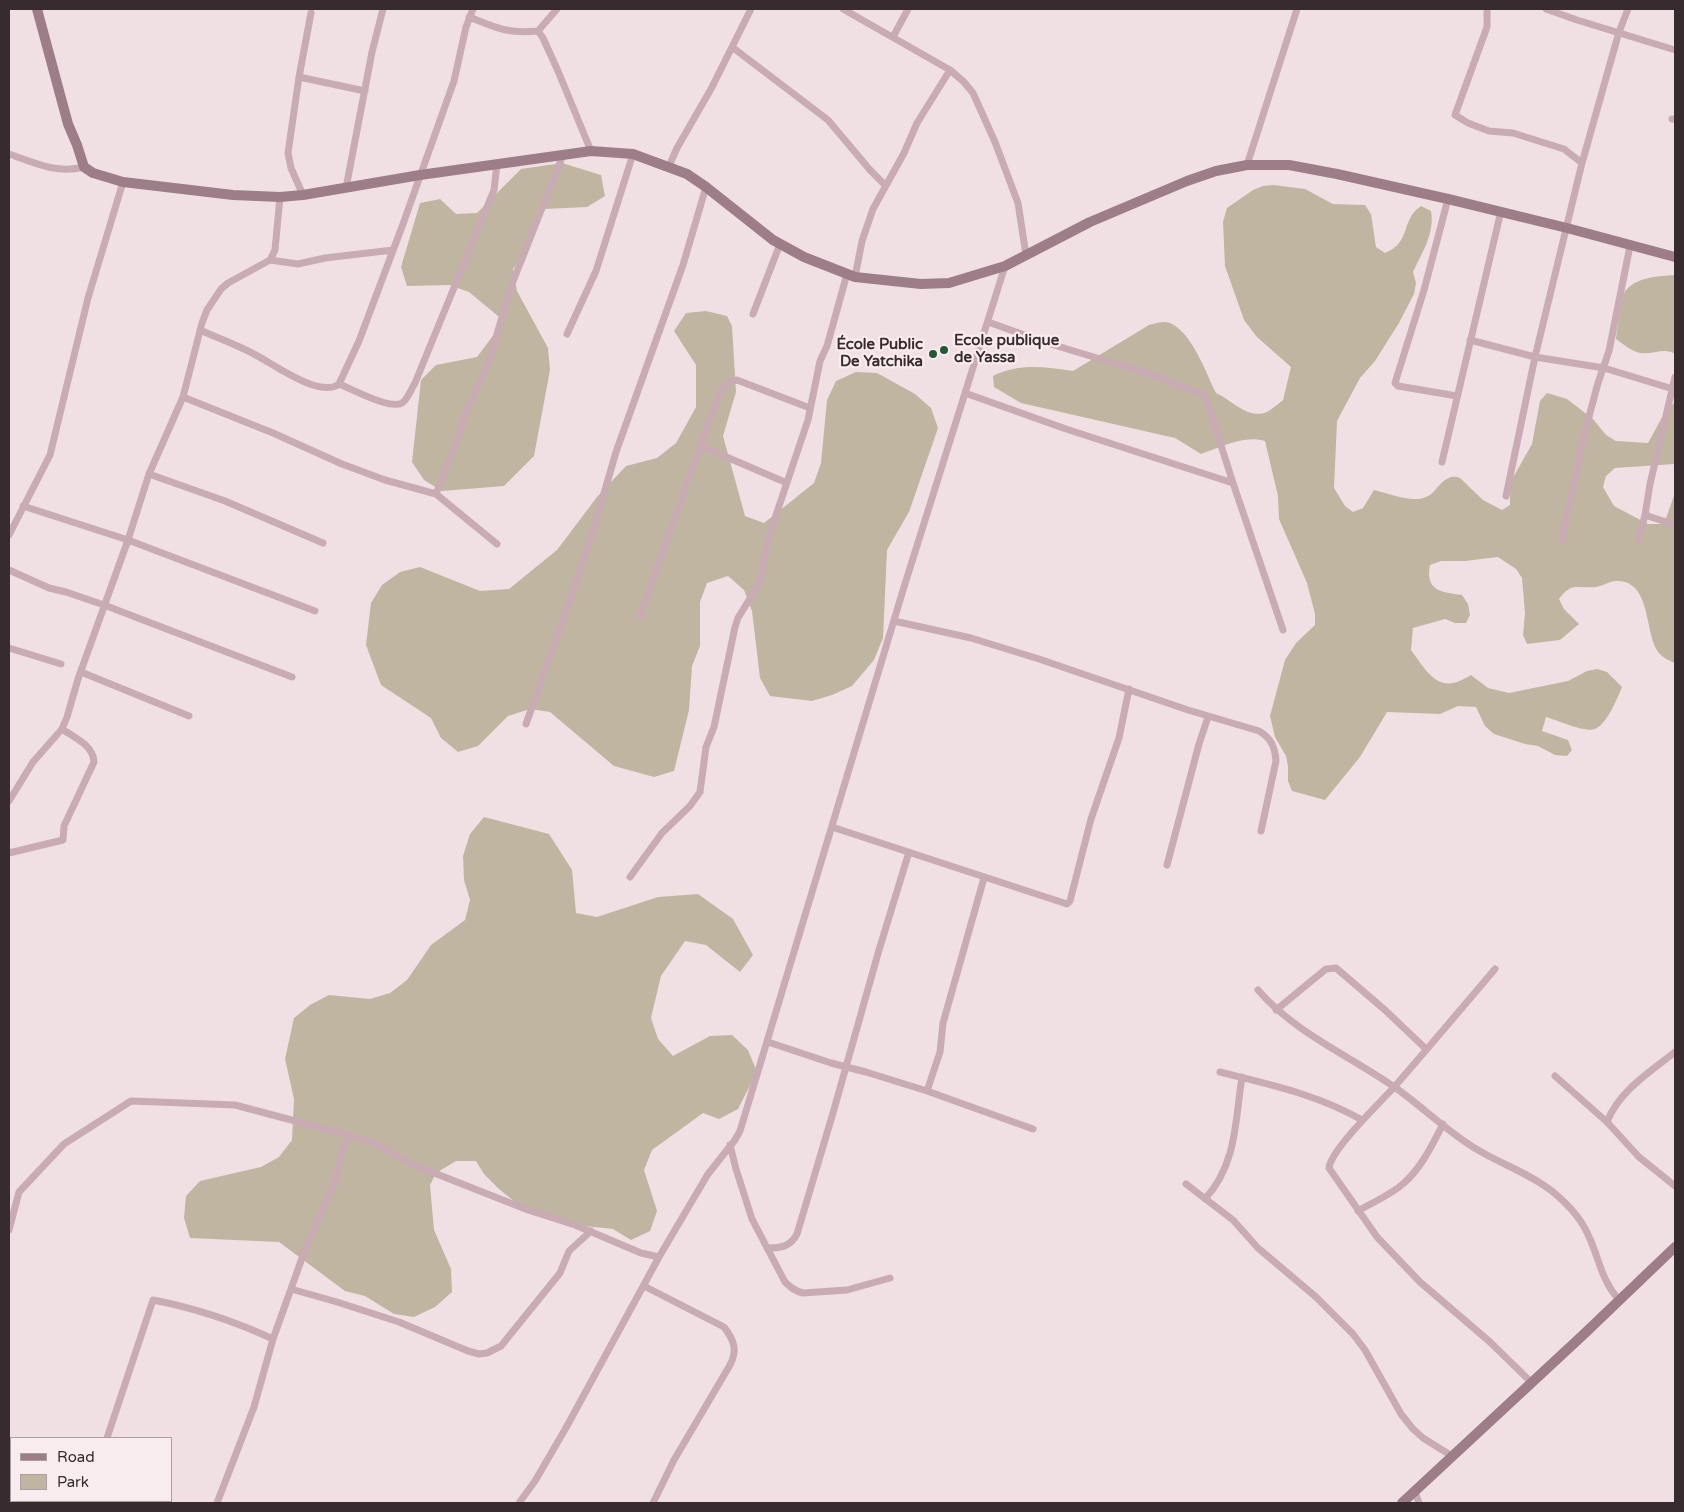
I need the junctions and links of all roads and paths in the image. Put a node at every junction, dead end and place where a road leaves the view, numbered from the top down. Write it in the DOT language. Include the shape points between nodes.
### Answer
graph roads {
  1 [pos="37,9"];
  2 [pos="383,9"];
  3 [pos="557,9"];
  4 [pos="751,9"];
  5 [pos="843,9"];
  6 [pos="908,9"];
  7 [pos="1296,9"];
  8 [pos="1487,9"];
  9 [pos="1546,9"];
  10 [pos="1628,9"];
  11 [pos="471,11"];
  12 [pos="311,13"];
  13 [pos="538,31"];
  14 [pos="1619,32"];
  15 [pos="892,37"];
  16 [pos="732,46"];
  17 [pos="1675,50"];
  18 [pos="950,70"];
  19 [pos="298,78"];
  20 [pos="364,92"];
  21 [pos="591,151"];
  22 [pos="9,154"];
  23 [pos="563,154"];
  24 [pos="633,154"];
  25 [pos="1582,162"];
  26 [pos="498,164"];
  27 [pos="1247,165"];
  28 [pos="669,166"];
  29 [pos="84,167"];
  30 [pos="420,175"];
  31 [pos="123,182"];
  32 [pos="885,185"];
  33 [pos="706,187"];
  34 [pos="346,188"];
  35 [pos="304,195"];
  36 [pos="280,197"];
  37 [pos="1448,198"];
  38 [pos="1501,211"];
  39 [pos="1567,228"];
  40 [pos="780,244"];
  41 [pos="1630,246"];
  42 [pos="393,250"];
  43 [pos="1026,255"];
  44 [pos="1675,257"];
  45 [pos="270,260"];
  46 [pos="1005,266"];
  47 [pos="851,275"];
  48 [pos="753,314"];
  49 [pos="988,322"];
  50 [pos="200,330"];
  51 [pos="567,334"];
  52 [pos="1470,340"];
  53 [pos="1535,357"];
  54 [pos="1604,368"];
  55 [pos="1675,377"];
  56 [pos="339,384"];
  57 [pos="1673,388"];
  58 [pos="965,393"];
  59 [pos="1457,396"];
  60 [pos="183,397"];
  61 [pos="810,408"];
  62 [pos="701,446"];
  63 [pos="1442,462"];
  64 [pos="149,474"];
  65 [pos="787,483"];
  66 [pos="1233,483"];
  67 [pos="436,494"];
  68 [pos="1506,496"];
  69 [pos="24,506"];
  70 [pos="1645,515"];
  71 [pos="1675,525"];
  72 [pos="9,535"];
  73 [pos="128,540"];
  74 [pos="1562,540"];
  75 [pos="1638,541"];
  76 [pos="323,543"];
  77 [pos="497,544"];
  78 [pos="9,570"];
  79 [pos="104,606"];
  80 [pos="315,611"];
  81 [pos="640,616"];
  82 [pos="894,621"];
  83 [pos="1283,630"];
  84 [pos="9,648"];
  85 [pos="61,664"];
  86 [pos="81,672"];
  87 [pos="292,677"];
  88 [pos="1129,689"];
  89 [pos="189,716"];
  90 [pos="1208,717"];
  91 [pos="526,724"];
  92 [pos="62,729"];
  93 [pos="9,801"];
  94 [pos="832,827"];
  95 [pos="1261,831"];
  96 [pos="909,852"];
  97 [pos="9,853"];
  98 [pos="1167,865"];
  99 [pos="630,877"];
  100 [pos="984,878"];
  101 [pos="1495,969"];
  102 [pos="1258,990"];
  103 [pos="1276,1010"];
  104 [pos="768,1042"];
  105 [pos="1426,1049"];
  106 [pos="1675,1052"];
  107 [pos="846,1067"];
  108 [pos="1220,1072"];
  109 [pos="1555,1076"];
  110 [pos="1242,1077"];
  111 [pos="1394,1086"];
  112 [pos="927,1091"];
  113 [pos="1362,1120"];
  114 [pos="1606,1122"];
  115 [pos="1443,1124"];
  116 [pos="1033,1129"];
  117 [pos="348,1135"];
  118 [pos="730,1145"];
  119 [pos="1186,1184"];
  120 [pos="1675,1186"];
  121 [pos="1205,1199"];
  122 [pos="1358,1211"];
  123 [pos="9,1230"];
  124 [pos="591,1231"];
  125 [pos="1675,1247"];
  126 [pos="767,1248"];
  127 [pos="659,1257"];
  128 [pos="890,1278"];
  129 [pos="644,1286"];
  130 [pos="291,1290"];
  131 [pos="1619,1300"];
  132 [pos="273,1339"];
  133 [pos="1532,1383"];
  134 [pos="107,1437"];
  135 [pos="1452,1456"];
  136 [pos="1414,1492"];
  137 [pos="217,1503"];
  138 [pos="519,1503"];
  139 [pos="653,1503"];
  140 [pos="1402,1503"];
  141 [pos="1419,1503"];
  1 -- 29 [label="main road" via="68,124"];
  2 -- 20 [label="street"];
  3 -- 13 [label="street"];
  4 -- 16 [label="street"];
  5 -- 15 [label="street"];
  6 -- 15 [label="street"];
  7 -- 27 [label="street"];
  8 -- 25 [label="street" via="1487,27 1455,115 1468,124 1490,131 1513,133 1564,149"];
  9 -- 14 [label="street"];
  10 -- 14 [label="street"];
  11 -- 13 [label="street" via="502,31"];
  11 -- 30 [label="street" via="454,81"];
  12 -- 19 [label="street"];
  13 -- 21 [label="street"];
  14 -- 17 [label="street"];
  14 -- 25 [label="street"];
  15 -- 18 [label="street"];
  16 -- 28 [label="street"];
  16 -- 32 [label="street" via="828,120"];
  18 -- 32 [label="street" via="917,123"];
  18 -- 43 [label="street" via="973,93 995,142 1018,202"];
  19 -- 20 [label="street"];
  19 -- 35 [label="street" via="288,153 291,168"];
  20 -- 34 [label="street"];
  21 -- 23 [label="main road"];
  21 -- 24 [label="main road"];
  22 -- 29 [label="street" via="52,168 73,170"];
  23 -- 26 [label="main road"];
  23 -- 67 [label="street" via="512,284 488,364 466,412"];
  24 -- 28 [label="main road"];
  24 -- 51 [label="street" via="596,271"];
  25 -- 39 [label="street"];
  26 -- 30 [label="main road"];
  26 -- 56 [label="street" via="494,190 405,401 388,405"];
  27 -- 37 [label="main road" via="1289,165"];
  27 -- 43 [label="main road" via="1187,181 1090,222"];
  28 -- 33 [label="main road"];
  29 -- 31 [label="main road"];
  30 -- 34 [label="main road"];
  30 -- 42 [label="street"];
  31 -- 36 [label="main road" via="232,195"];
  31 -- 69 [label="street" via="88,298 50,455"];
  32 -- 47 [label="street" via="868,221"];
  33 -- 40 [label="main road"];
  33 -- 91 [label="street" via="683,265 616,452 574,590"];
  34 -- 35 [label="main road"];
  35 -- 36 [label="main road"];
  36 -- 45 [label="street" via="275,250"];
  37 -- 38 [label="main road"];
  37 -- 59 [label="street" via="1395,383"];
  38 -- 39 [label="main road"];
  38 -- 52 [label="street"];
  39 -- 41 [label="main road"];
  39 -- 53 [label="street"];
  40 -- 47 [label="main road"];
  40 -- 48 [label="street"];
  41 -- 44 [label="main road"];
  41 -- 54 [label="street"];
  42 -- 45 [label="street" via="298,264"];
  42 -- 56 [label="street"];
  43 -- 46 [label="main road"];
  45 -- 50 [label="street" via="221,290 207,310"];
  46 -- 47 [label="main road" via="949,283 921,284"];
  46 -- 49 [label="street"];
  47 -- 61 [label="street" via="820,360"];
  49 -- 58 [label="street"];
  49 -- 66 [label="street" via="1204,393"];
  50 -- 56 [label="street" via="309,383 330,388"];
  50 -- 60 [label="street"];
  52 -- 53 [label="street"];
  52 -- 59 [label="street"];
  53 -- 54 [label="street"];
  53 -- 68 [label="street"];
  54 -- 57 [label="street"];
  54 -- 74 [label="street" via="1584,435"];
  55 -- 57 [label="street"];
  57 -- 70 [label="street" via="1653,467"];
  58 -- 66 [label="street"];
  58 -- 82 [label="street"];
  59 -- 63 [label="street"];
  60 -- 64 [label="street"];
  60 -- 67 [label="street" via="342,464"];
  61 -- 62 [label="street" via="734,380 729,381 723,388"];
  61 -- 65 [label="street"];
  62 -- 65 [label="street"];
  62 -- 81 [label="street"];
  64 -- 73 [label="street"];
  64 -- 76 [label="street" via="225,501"];
  65 -- 99 [label="street" via="768,536 760,582 735,627 714,727 706,747 700,792 662,833"];
  66 -- 83 [label="street"];
  67 -- 77 [label="street"];
  69 -- 72 [label="street"];
  69 -- 73 [label="street"];
  70 -- 71 [label="street"];
  70 -- 75 [label="street"];
  73 -- 79 [label="street"];
  73 -- 80 [label="street"];
  78 -- 79 [label="street" via="49,588"];
  79 -- 86 [label="street"];
  79 -- 87 [label="street"];
  82 -- 88 [label="street" via="971,638"];
  82 -- 94 [label="street"];
  84 -- 85 [label="street"];
  86 -- 89 [label="street"];
  86 -- 92 [label="street"];
  88 -- 90 [label="street"];
  88 -- 100 [label="street" via="1117,745 1091,819 1069,903 1064,905"];
  90 -- 95 [label="street" via="1258,731 1272,742 1276,761"];
  90 -- 98 [label="street"];
  92 -- 93 [label="street" via="32,762"];
  92 -- 97 [label="street" via="94,754 94,762 64,826 63,840"];
  94 -- 96 [label="street"];
  94 -- 104 [label="street"];
  96 -- 100 [label="street"];
  96 -- 107 [label="street"];
  100 -- 112 [label="street"];
  101 -- 105 [label="street"];
  102 -- 103 [label="street"];
  103 -- 105 [label="street" via="1326,970 1336,968"];
  103 -- 111 [label="street"];
  104 -- 107 [label="street"];
  104 -- 118 [label="street" via="740,1130"];
  105 -- 111 [label="street"];
  106 -- 114 [label="street" via="1630,1088 1615,1104"];
  107 -- 112 [label="street"];
  107 -- 126 [label="street" via="797,1234 788,1246"];
  108 -- 110 [label="street"];
  109 -- 114 [label="street"];
  110 -- 113 [label="street" via="1310,1096"];
  110 -- 121 [label="street" via="1230,1156 1215,1187"];
  111 -- 113 [label="street"];
  111 -- 115 [label="street"];
  112 -- 116 [label="street"];
  113 -- 122 [label="street" via="1332,1158 1330,1168"];
  114 -- 120 [label="street" via="1632,1151"];
  115 -- 122 [label="street" via="1413,1174 1389,1194"];
  115 -- 131 [label="street" via="1475,1149 1541,1183 1570,1208 1590,1237 1605,1282"];
  117 -- 123 [label="street" via="235,1105 131,1101 64,1144 19,1192"];
  117 -- 124 [label="street" via="375,1144 409,1163"];
  117 -- 130 [label="street" via="335,1182"];
  118 -- 126 [label="street" via="752,1219"];
  118 -- 127 [label="street" via="712,1167"];
  119 -- 121 [label="street"];
  121 -- 135 [label="street" via="1233,1220 1258,1248 1316,1297 1353,1334 1413,1429"];
  122 -- 133 [label="street" via="1377,1237 1420,1282"];
  124 -- 127 [label="street" via="641,1253"];
  124 -- 130 [label="street" via="569,1251 560,1273 501,1346 487,1353 468,1351 399,1322"];
  125 -- 131 [label="main road"];
  126 -- 128 [label="street" via="785,1282 803,1293 847,1290"];
  127 -- 129 [label="street"];
  129 -- 138 [label="street" via="536,1481"];
  129 -- 139 [label="street" via="724,1327 735,1346 730,1365 674,1460"];
  130 -- 132 [label="street"];
  131 -- 133 [label="main road"];
  132 -- 134 [label="street" via="226,1318 153,1300"];
  132 -- 137 [label="street" via="254,1407"];
  133 -- 135 [label="main road"];
  135 -- 136 [label="main road"];
  136 -- 140 [label="main road"];
  136 -- 141 [label="street"];
}
